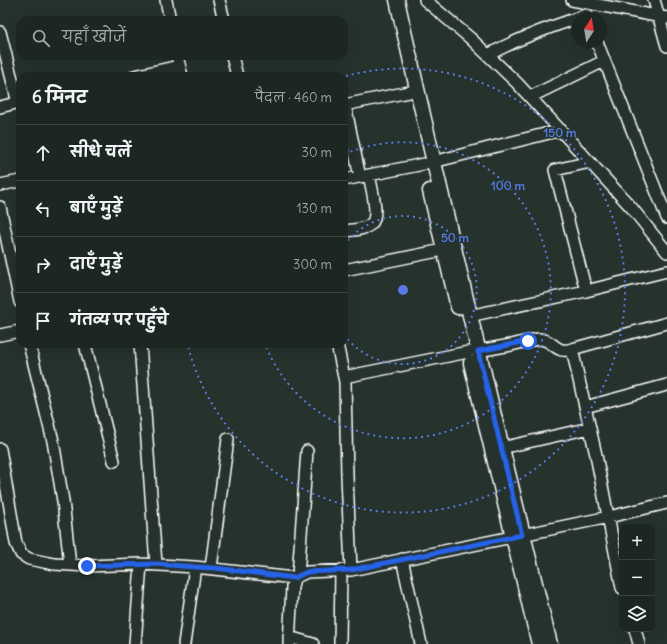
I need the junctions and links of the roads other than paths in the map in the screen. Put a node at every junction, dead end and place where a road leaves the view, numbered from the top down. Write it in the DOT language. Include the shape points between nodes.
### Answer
graph roads {
  1 [pos="166,0"];
  2 [pos="219,0"];
  3 [pos="389,0"];
  4 [pos="397,0"];
  5 [pos="425,0"];
  6 [pos="654,0"];
  7 [pos="577,1"];
  8 [pos="584,12"];
  9 [pos="169,16"];
  10 [pos="223,16"];
  11 [pos="662,18"];
  12 [pos="571,21"];
  13 [pos="0,32"];
  14 [pos="667,46"];
  15 [pos="599,48"];
  16 [pos="488,55"];
  17 [pos="233,60"];
  18 [pos="604,61"];
  19 [pos="179,66"];
  20 [pos="152,72"];
  21 [pos="236,72"];
  22 [pos="16,91"];
  23 [pos="409,92"];
  24 [pos="530,97"];
  25 [pos="16,103"];
  26 [pos="348,104"];
  27 [pos="0,107"];
  28 [pos="348,119"];
  29 [pos="561,130"];
  30 [pos="590,162"];
  31 [pos="428,163"];
  32 [pos="364,176"];
  33 [pos="348,179"];
  34 [pos="16,182"];
  35 [pos="0,185"];
  36 [pos="0,207"];
  37 [pos="667,218"];
  38 [pos="348,230"];
  39 [pos="443,250"];
  40 [pos="667,252"];
  41 [pos="348,269"];
  42 [pos="667,271"];
  43 [pos="16,283"];
  44 [pos="586,291"];
  45 [pos="469,316"];
  46 [pos="667,323"];
  47 [pos="16,332"];
  48 [pos="0,335"];
  49 [pos="31,348"];
  50 [pos="86,348"];
  51 [pos="140,348"];
  52 [pos="338,348"];
  53 [pos="572,349"];
  54 [pos="473,352"];
  55 [pos="344,377"];
  56 [pos="667,385"];
  57 [pos="585,407"];
  58 [pos="590,428"];
  59 [pos="228,439"];
  60 [pos="501,448"];
  61 [pos="0,449"];
  62 [pos="307,451"];
  63 [pos="114,461"];
  64 [pos="667,503"];
  65 [pos="609,517"];
  66 [pos="518,536"];
  67 [pos="402,559"];
  68 [pos="141,564"];
  69 [pos="156,564"];
  70 [pos="70,565"];
  71 [pos="195,567"];
  72 [pos="211,568"];
  73 [pos="346,570"];
  74 [pos="619,572"];
  75 [pos="296,577"];
  76 [pos="636,632"];
  77 [pos="289,640"];
  78 [pos="135,644"];
  79 [pos="184,644"];
  80 [pos="313,644"];
  81 [pos="340,644"];
  82 [pos="420,644"];
  83 [pos="539,644"];
  84 [pos="550,644"];
  85 [pos="639,644"];
  1 -- 9 [label="street"];
  2 -- 10 [label="street"];
  3 -- 23 [label="main road"];
  4 -- 31 [label="main road"];
  5 -- 16 [label="street"];
  6 -- 11 [label="street"];
  7 -- 8 [label="street"];
  7 -- 11 [label="street"];
  11 -- 14 [label="street"];
  12 -- 16 [label="street" via="531,34"];
  13 -- 22 [label="street"];
  15 -- 18 [label="street"];
  16 -- 24 [label="street"];
  17 -- 21 [label="street"];
  18 -- 24 [label="street"];
  18 -- 37 [label="street"];
  19 -- 20 [label="street"];
  23 -- 26 [label="street"];
  23 -- 31 [label="main road"];
  24 -- 29 [label="street"];
  25 -- 27 [label="street"];
  28 -- 32 [label="street"];
  29 -- 30 [label="street"];
  29 -- 31 [label="street"];
  30 -- 40 [label="street"];
  30 -- 44 [label="street" via="555,170"];
  31 -- 32 [label="street"];
  31 -- 39 [label="main road"];
  31 -- 45 [label="main road"];
  32 -- 33 [label="street"];
  32 -- 38 [label="street" via="375,209 375,217 365,228"];
  34 -- 35 [label="street"];
  36 -- 43 [label="street"];
  39 -- 41 [label="street"];
  39 -- 54 [label="main road"];
  42 -- 44 [label="street"];
  44 -- 45 [label="street"];
  45 -- 54 [label="main road"];
  46 -- 53 [label="street"];
  47 -- 48 [label="street"];
  49 -- 70 [label="street" via="64,500"];
  50 -- 63 [label="street"];
  51 -- 69 [label="street"];
  52 -- 55 [label="street"];
  53 -- 54 [label="street" via="558,350 549,341 538,339"];
  53 -- 57 [label="street"];
  54 -- 55 [label="street"];
  54 -- 60 [label="main road"];
  54 -- 66 [label="main road"];
  55 -- 73 [label="street"];
  56 -- 57 [label="street"];
  57 -- 58 [label="street"];
  58 -- 60 [label="street"];
  58 -- 65 [label="street"];
  59 -- 72 [label="street"];
  60 -- 66 [label="main road"];
  61 -- 70 [label="street" via="16,543 22,554 29,560"];
  62 -- 75 [label="street"];
  64 -- 65 [label="street"];
  65 -- 66 [label="street"];
  65 -- 74 [label="street"];
  66 -- 67 [label="street"];
  66 -- 83 [label="main road"];
  66 -- 84 [label="main road"];
  67 -- 73 [label="street"];
  67 -- 82 [label="street"];
  68 -- 69 [label="street"];
  68 -- 70 [label="street"];
  68 -- 78 [label="street"];
  69 -- 71 [label="street"];
  71 -- 72 [label="street"];
  71 -- 79 [label="street"];
  72 -- 75 [label="street"];
  73 -- 75 [label="street" via="307,572"];
  73 -- 81 [label="street"];
  75 -- 77 [label="street" via="292,587"];
  76 -- 85 [label="street"];
  77 -- 80 [label="street"];
}
